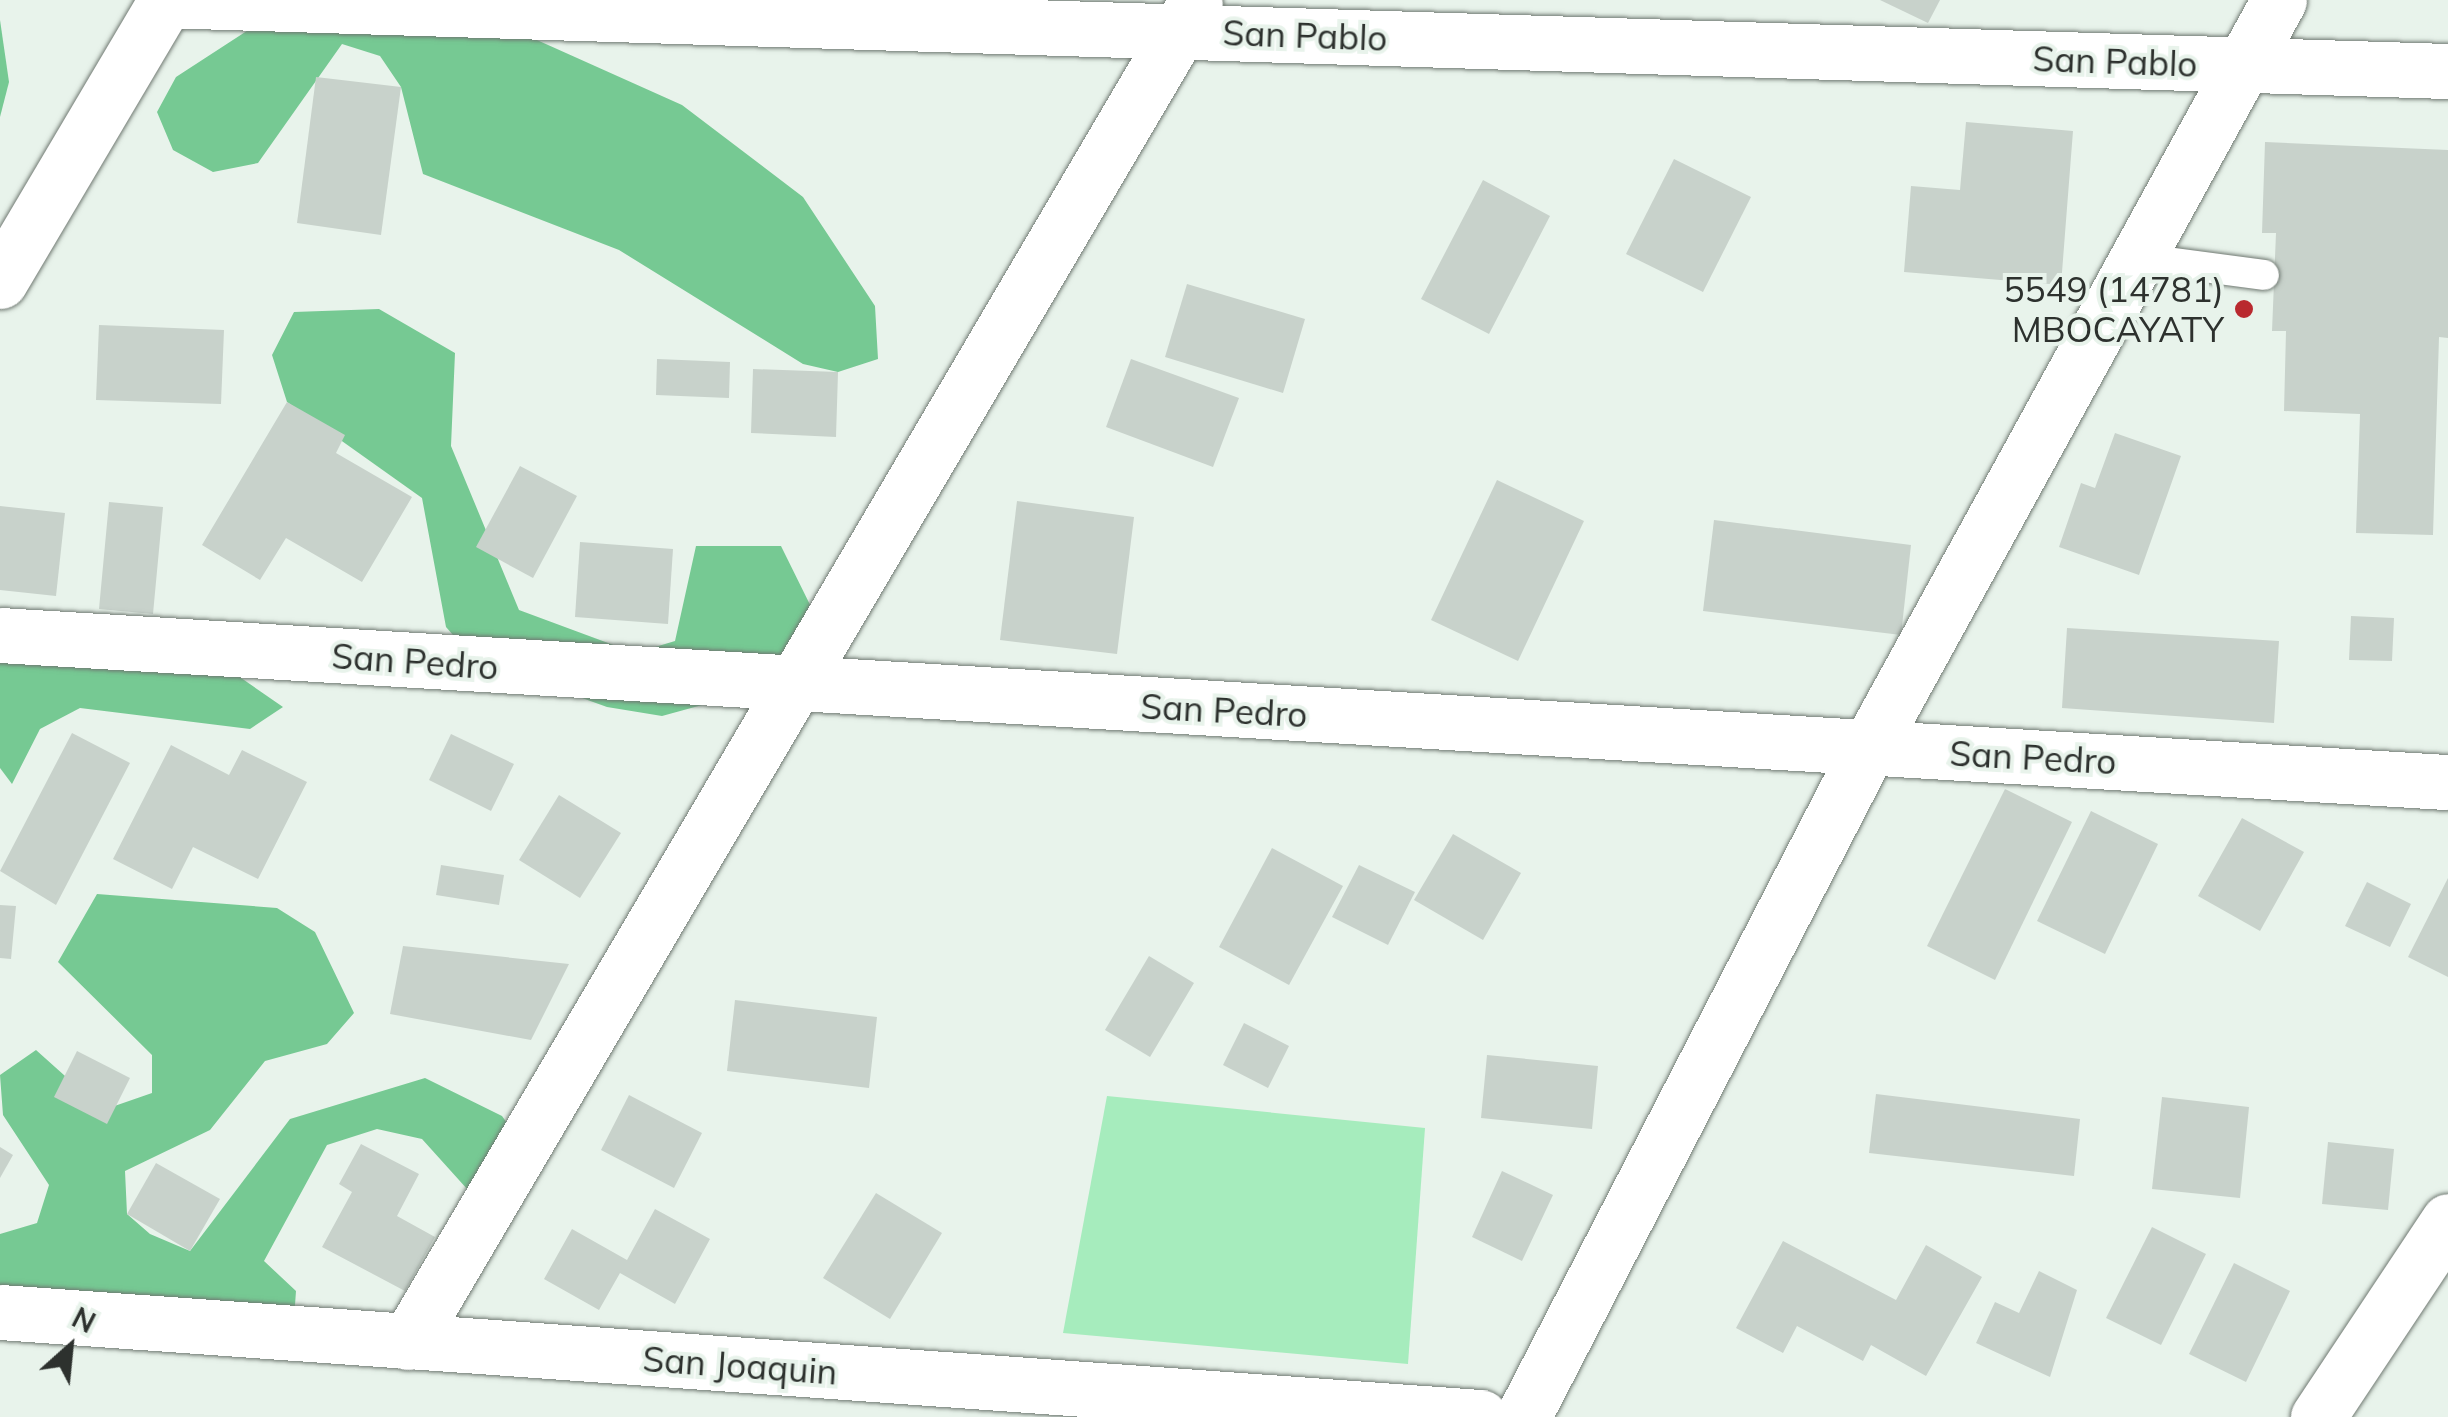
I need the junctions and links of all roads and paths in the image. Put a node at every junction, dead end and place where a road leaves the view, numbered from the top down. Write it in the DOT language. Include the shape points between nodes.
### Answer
graph roads {
  1 [pos="164,0"];
  2 [pos="2279,0"];
  3 [pos="1188,16"];
  4 [pos="2242,65"];
  5 [pos="2448,71"];
  6 [pos="2137,258"];
  7 [pos="2264,275"];
  8 [pos="0,280"];
  9 [pos="0,635"];
  10 [pos="793,685"];
  11 [pos="1870,747"];
  12 [pos="2448,782"];
  13 [pos="2448,1221"];
  14 [pos="0,1312"];
  15 [pos="408,1342"];
  16 [pos="1480,1417"];
  17 [pos="1523,1417"];
  18 [pos="2318,1417"];
  1 -- 3 [label="street, San Pablo"];
  1 -- 8 [label="street"];
  2 -- 4 [label="street"];
  3 -- 4 [label="street, San Pablo"];
  3 -- 10 [label="street"];
  4 -- 5 [label="street, San Pablo"];
  4 -- 6 [label="street"];
  6 -- 7 [label="lane"];
  6 -- 11 [label="street"];
  9 -- 10 [label="street, San Pedro"];
  10 -- 11 [label="street, San Pedro"];
  10 -- 15 [label="street"];
  11 -- 12 [label="street, San Pedro"];
  11 -- 17 [label="street"];
  13 -- 18 [label="street"];
  14 -- 15 [label="street, San Joaquin"];
  15 -- 16 [label="street, San Joaquin"];
}
